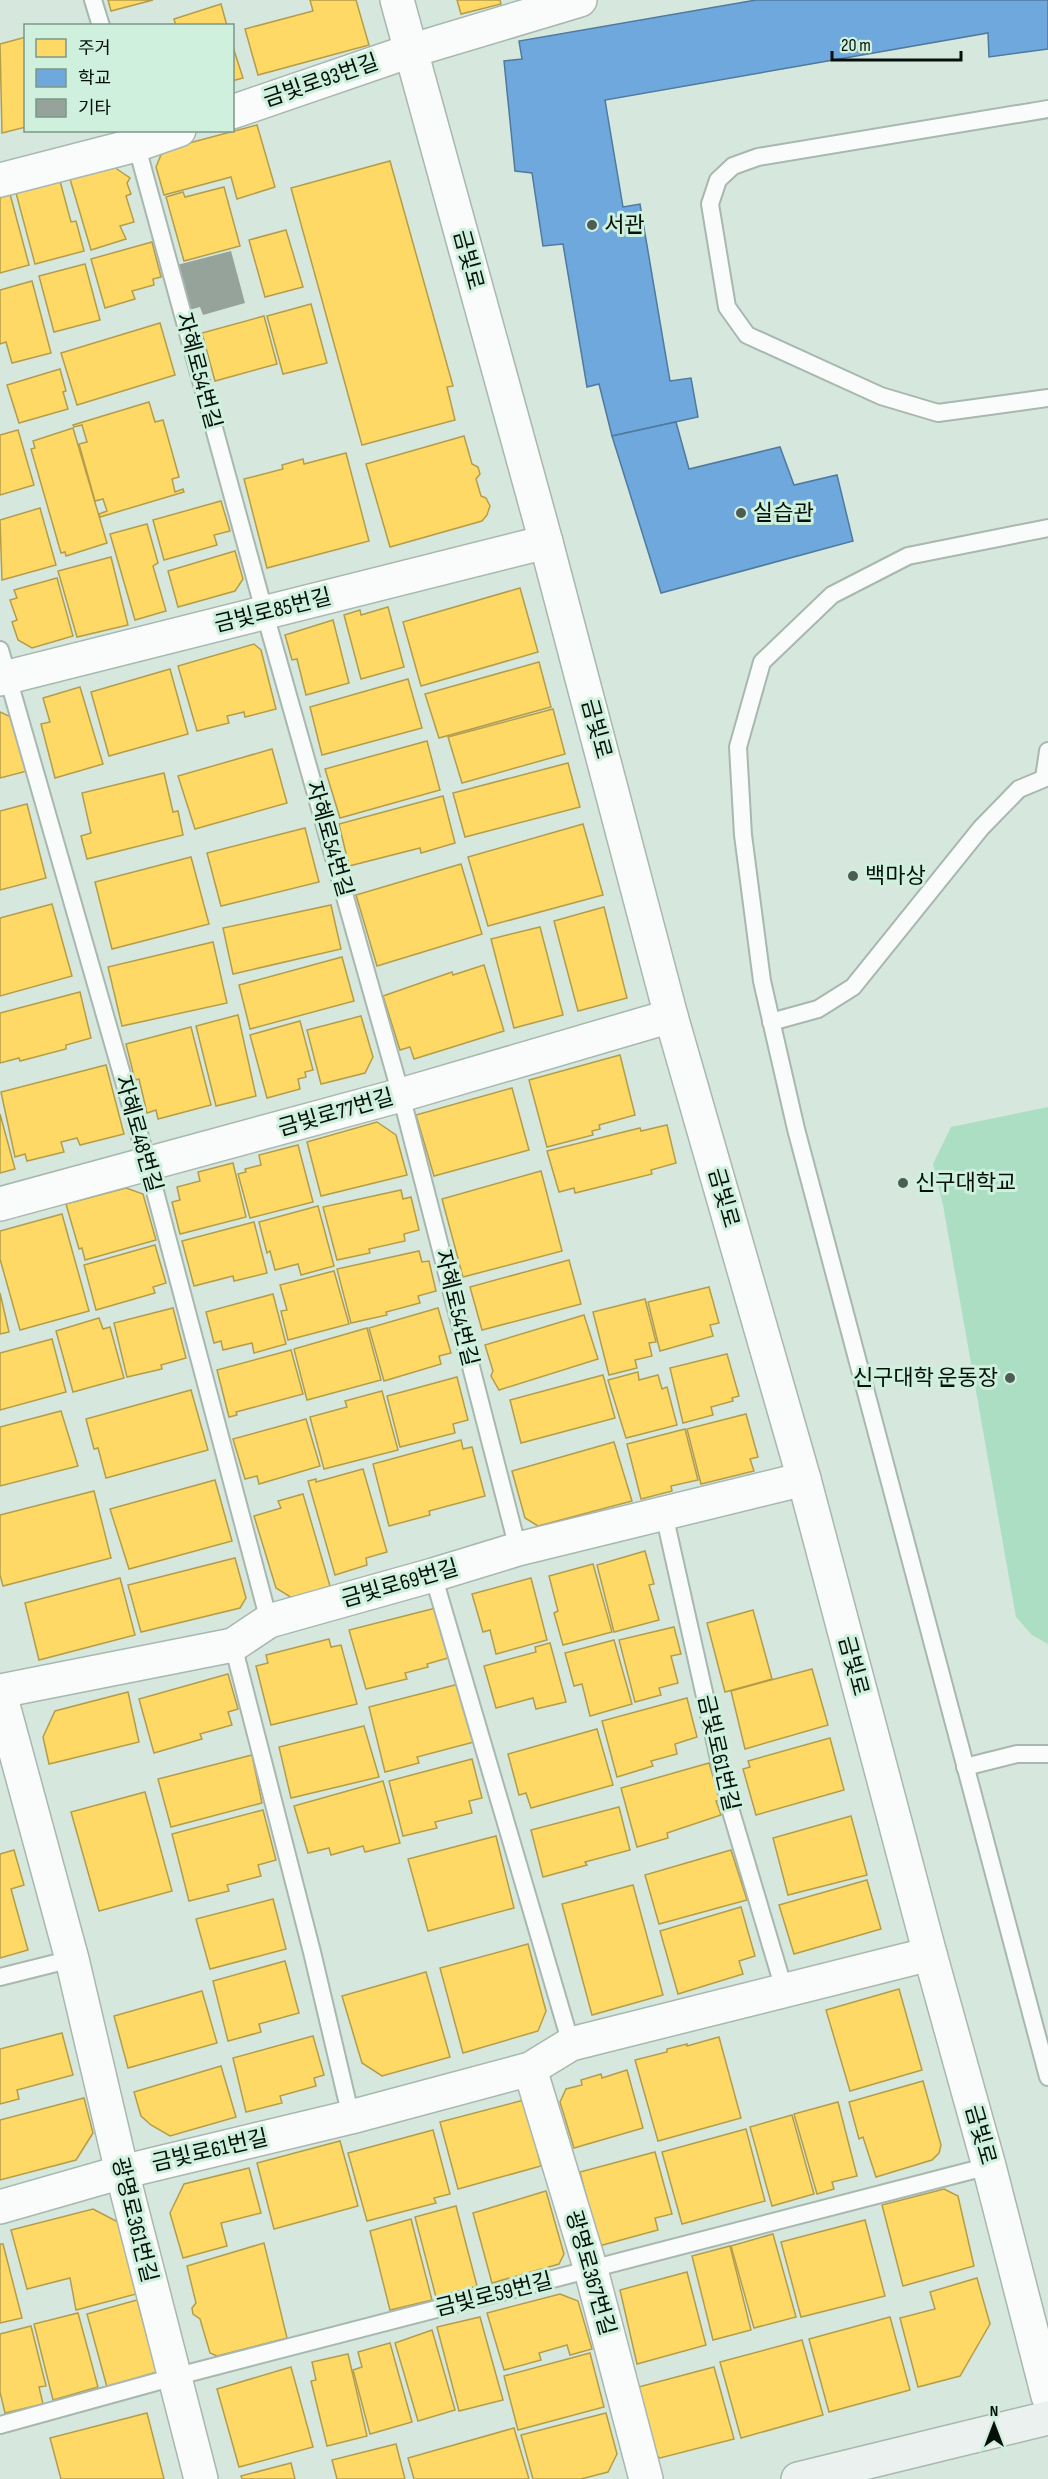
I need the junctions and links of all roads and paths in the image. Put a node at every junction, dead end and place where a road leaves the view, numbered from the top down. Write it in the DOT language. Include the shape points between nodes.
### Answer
graph roads {
  1 [pos="93,0"];
  2 [pos="397,0"];
  3 [pos="580,0"];
  4 [pos="100,24"];
  5 [pos="410,51"];
  6 [pos="1048,109"];
  7 [pos="234,111"];
  8 [pos="168,132"];
  9 [pos="134,138"];
  10 [pos="0,180"];
  11 [pos="1048,398"];
  12 [pos="1048,528"];
  13 [pos="546,542"];
  14 [pos="265,614"];
  15 [pos="2,668"];
  16 [pos="1048,751"];
  17 [pos="1046,778"];
  18 [pos="671,1016"];
  19 [pos="771,1022"];
  20 [pos="402,1095"];
  21 [pos="148,1165"];
  22 [pos="0,1204"];
  23 [pos="804,1479"];
  24 [pos="664,1514"];
  25 [pos="518,1549"];
  26 [pos="433,1575"];
  27 [pos="269,1621"];
  28 [pos="233,1645"];
  29 [pos="0,1692"];
  30 [pos="1048,1754"];
  31 [pos="965,1767"];
  32 [pos="930,1954"];
  33 [pos="72,1959"];
  34 [pos="0,1977"];
  35 [pos="784,1989"];
  36 [pos="571,2044"];
  37 [pos="530,2069"];
  38 [pos="1048,2077"];
  39 [pos="351,2117"];
  40 [pos="989,2166"];
  41 [pos="122,2172"];
  42 [pos="0,2207"];
  43 [pos="591,2270"];
  44 [pos="174,2377"];
  45 [pos="1048,2396"];
  46 [pos="1048,2418"];
  47 [pos="0,2425"];
  48 [pos="201,2479"];
  49 [pos="645,2479"];
  50 [pos="798,2479"];
  1 -- 4 [label="lane"];
  2 -- 5 [label="street, 금빛로"];
  3 -- 5 [label="street, 금빛로93번길"];
  5 -- 7 [label="street, 금빛로93번길"];
  5 -- 13 [label="street, 금빛로"];
  6 -- 11 [label="lane" via="758,157 733,166 718,180 710,204 727,307 747,335 881,396 938,413"];
  8 -- 9 [label="street"];
  9 -- 10 [label="street"];
  9 -- 14 [label="lane, 자혜로54번길"];
  12 -- 19 [label="lane" via="908,556 832,596 762,662 738,747 746,857"];
  13 -- 14 [label="street, 금빛로85번길"];
  13 -- 18 [label="street, 금빛로"];
  14 -- 15 [label="street, 금빛로85번길"];
  14 -- 20 [label="lane, 자혜로54번길"];
  15 -- 21 [label="lane, 자혜로48번길"];
  16 -- 17 [label="lane"];
  17 -- 19 [label="lane" via="1019,789 981,828 854,987 818,1009"];
  18 -- 20 [label="street, 금빛로77번길"];
  18 -- 23 [label="street, 금빛로"];
  19 -- 31 [label="lane"];
  20 -- 21 [label="street, 금빛로77번길"];
  20 -- 25 [label="lane, 자혜로54번길"];
  21 -- 22 [label="street, 금빛로77번길"];
  21 -- 27 [label="lane, 자혜로48번길"];
  23 -- 24 [label="street, 금빛로69번길"];
  23 -- 32 [label="street, 금빛로"];
  24 -- 25 [label="street, 금빛로69번길"];
  24 -- 35 [label="lane, 금빛로61번길" via="730,1808"];
  25 -- 26 [label="street, 금빛로69번길"];
  26 -- 27 [label="street, 금빛로69번길"];
  26 -- 36 [label="lane"];
  27 -- 28 [label="street, 금빛로69번길"];
  28 -- 29 [label="street, 금빛로69번길"];
  28 -- 39 [label="lane"];
  29 -- 33 [label="street, 광명로361번길"];
  30 -- 31 [label="lane" via="1017,1754"];
  31 -- 38 [label="lane"];
  32 -- 35 [label="street, 금빛로61번길"];
  32 -- 40 [label="street, 금빛로"];
  33 -- 34 [label="lane"];
  33 -- 41 [label="street, 광명로361번길"];
  35 -- 36 [label="street, 금빛로61번길"];
  36 -- 37 [label="street, 금빛로61번길"];
  37 -- 39 [label="street, 금빛로61번길"];
  37 -- 43 [label="street, 광명로367번길"];
  39 -- 41 [label="street, 금빛로61번길"];
  40 -- 43 [label="lane, 금빛로59번길"];
  40 -- 45 [label="street, 금빛로"];
  41 -- 42 [label="street, 금빛로61번길"];
  41 -- 44 [label="street, 광명로361번길"];
  43 -- 44 [label="lane, 금빛로59번길"];
  43 -- 49 [label="street, 광명로367번길"];
  44 -- 47 [label="lane, 금빛로59번길"];
  44 -- 48 [label="street, 광명로361번길"];
  46 -- 50 [label="main road"];
}
